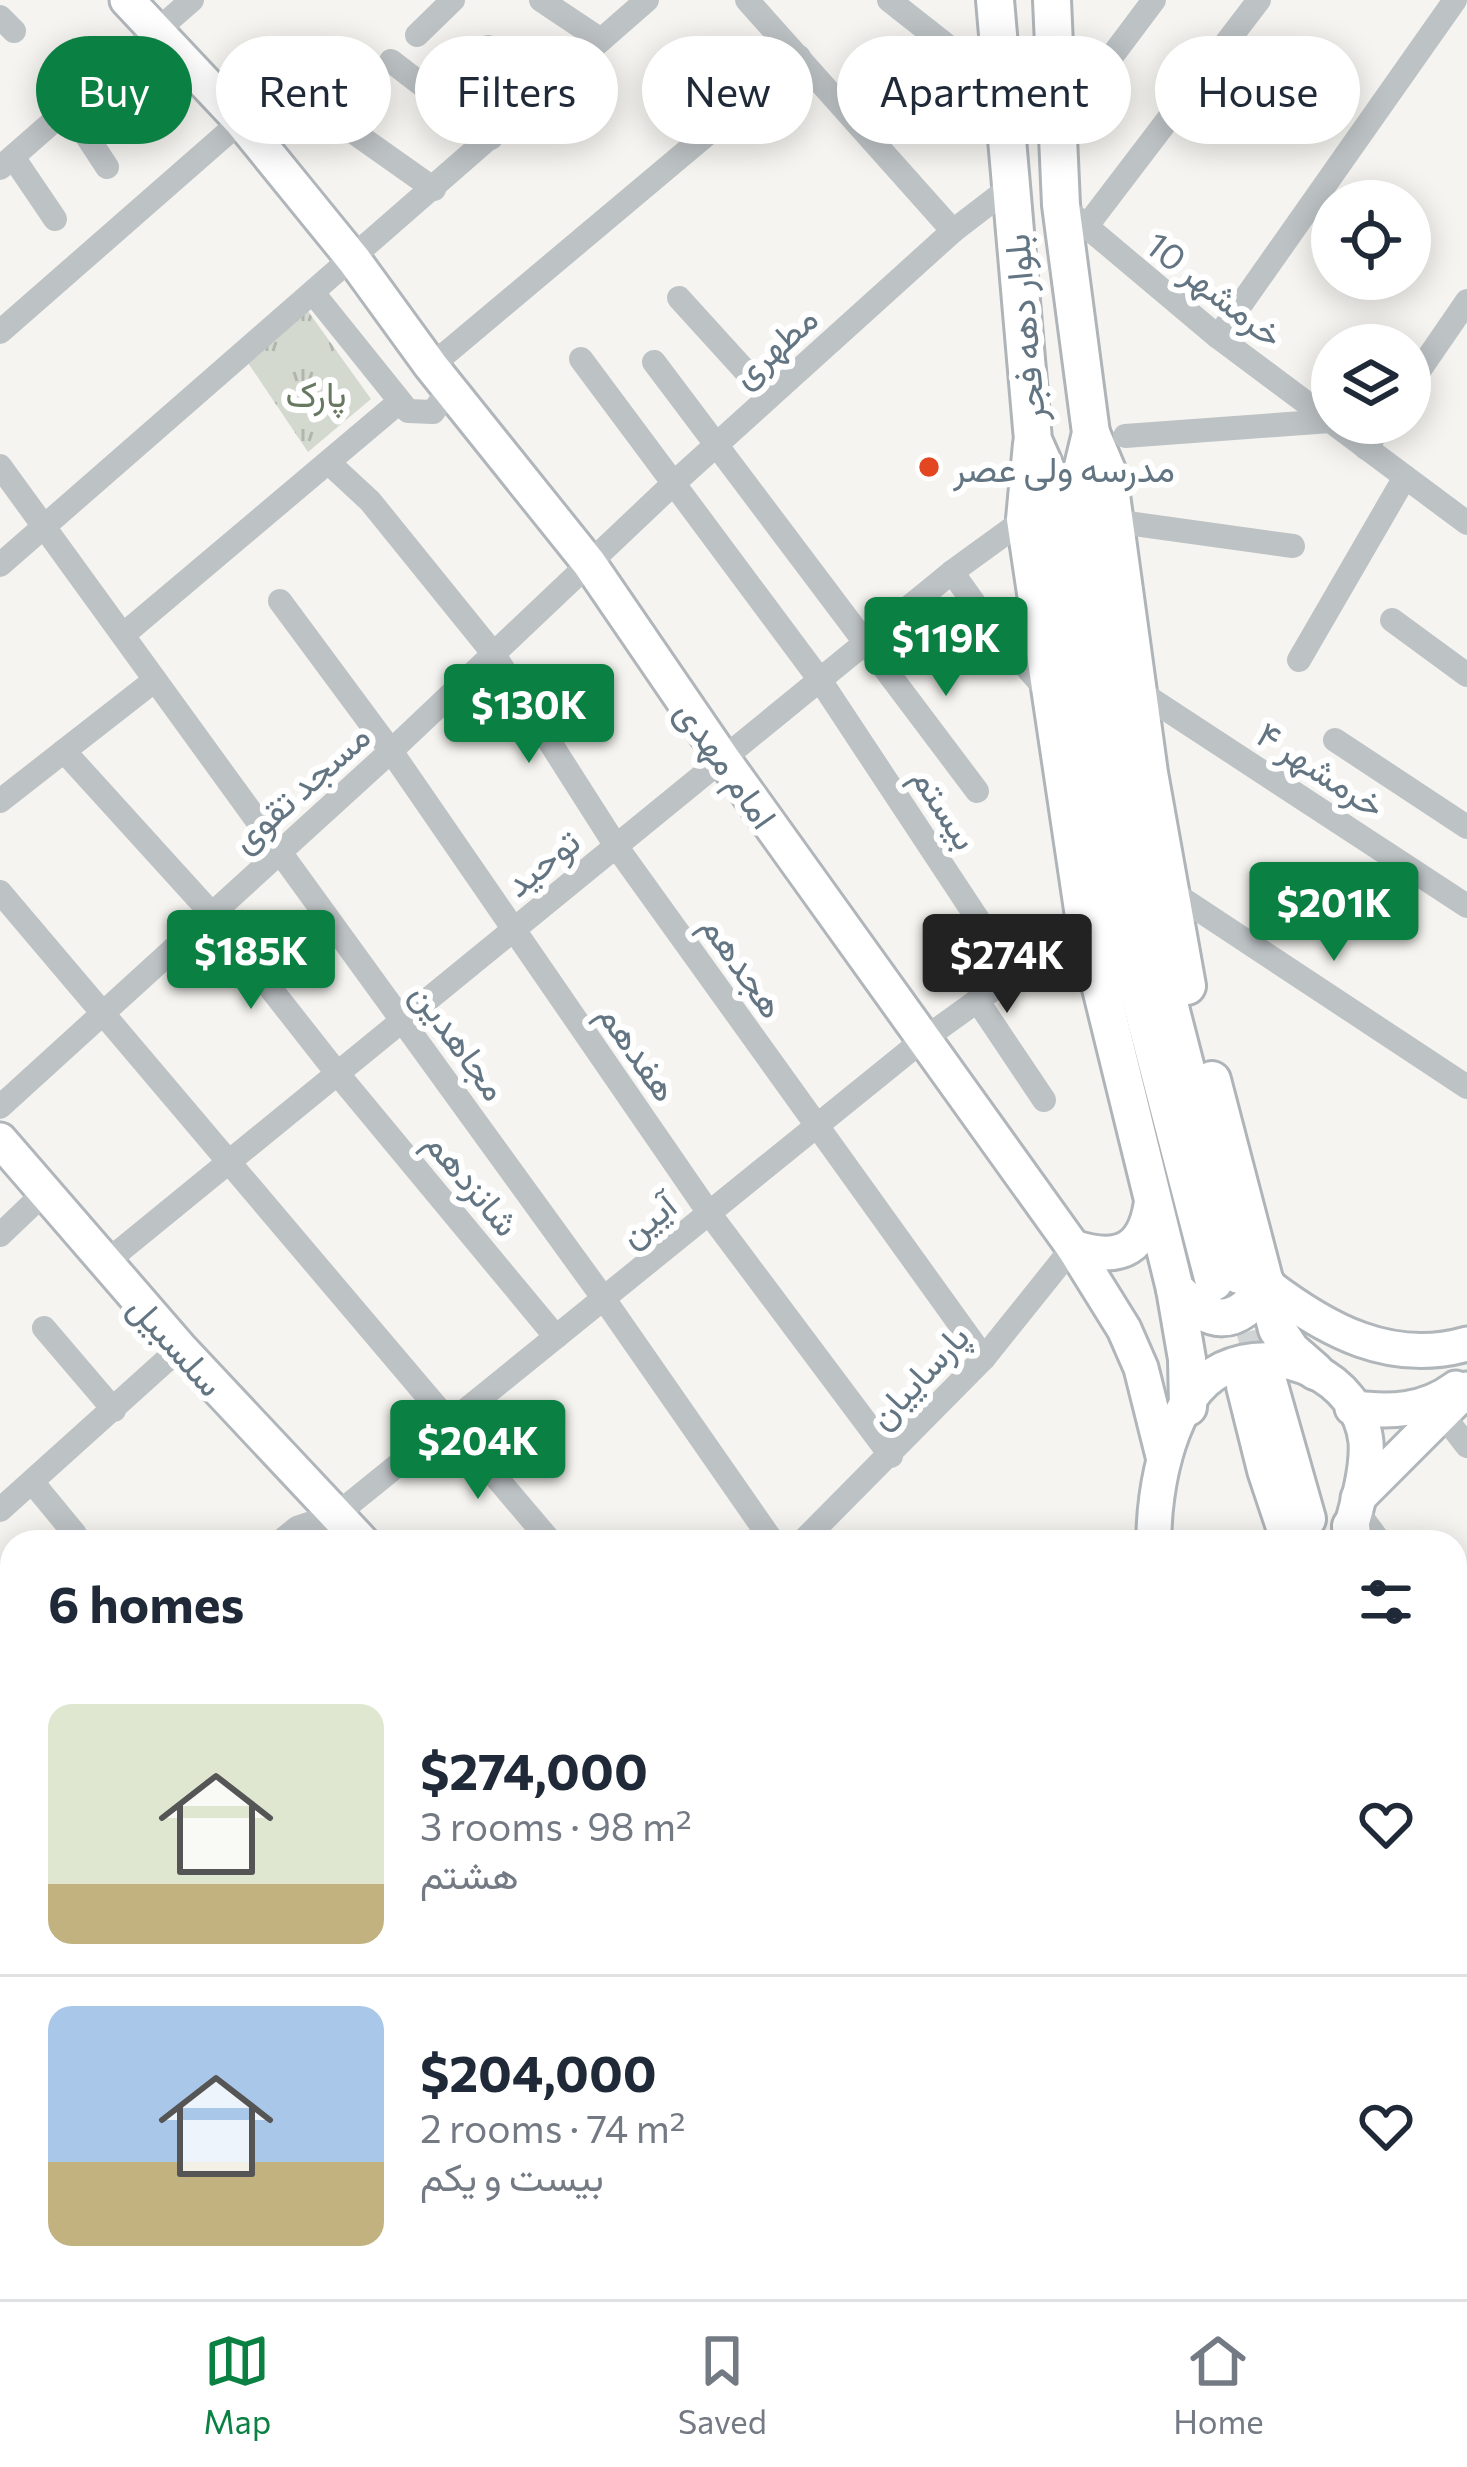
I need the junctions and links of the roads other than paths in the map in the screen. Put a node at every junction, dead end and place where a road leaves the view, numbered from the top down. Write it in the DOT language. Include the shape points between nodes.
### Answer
graph roads {
  1 [pos="127,0"];
  2 [pos="192,0"];
  3 [pos="453,0"];
  4 [pos="541,0"];
  5 [pos="646,0"];
  6 [pos="748,0"];
  7 [pos="889,0"];
  8 [pos="995,0"];
  9 [pos="1052,0"];
  10 [pos="1154,0"];
  11 [pos="1258,0"];
  12 [pos="1455,0"];
  13 [pos="158,32"];
  14 [pos="417,34"];
  15 [pos="153,36"];
  16 [pos="595,36"];
  17 [pos="606,36"];
  18 [pos="780,36"];
  19 [pos="935,36"];
  20 [pos="998,36"];
  21 [pos="1054,36"];
  22 [pos="1127,36"];
  23 [pos="391,62"];
  24 [pos="813,73"];
  25 [pos="415,80"];
  26 [pos="216,95"];
  27 [pos="36,137"];
  28 [pos="92,144"];
  29 [pos="216,144"];
  30 [pos="259,144"];
  31 [pos="370,144"];
  32 [pos="484,144"];
  33 [pos="702,144"];
  34 [pos="1006,144"];
  35 [pos="1061,144"];
  36 [pos="6,163"];
  37 [pos="107,166"];
  38 [pos="1010,188"];
  39 [pos="434,189"];
  40 [pos="1073,216"];
  41 [pos="55,219"];
  42 [pos="953,231"];
  43 [pos="354,260"];
  44 [pos="314,294"];
  45 [pos="680,298"];
  46 [pos="1467,301"];
  47 [pos="0,332"];
  48 [pos="1218,337"];
  49 [pos="1431,353"];
  50 [pos="581,359"];
  51 [pos="654,362"];
  52 [pos="441,378"];
  53 [pos="769,397"];
  54 [pos="398,403"];
  55 [pos="1311,406"];
  56 [pos="1311,423"];
  57 [pos="1108,435"];
  58 [pos="1033,440"];
  59 [pos="718,443"];
  60 [pos="1361,444"];
  61 [pos="1369,444"];
  62 [pos="1366,448"];
  63 [pos="329,463"];
  64 [pos="0,466"];
  65 [pos="1405,477"];
  66 [pos="674,483"];
  67 [pos="1025,519"];
  68 [pos="1113,521"];
  69 [pos="1467,524"];
  70 [pos="43,525"];
  71 [pos="1293,546"];
  72 [pos="590,562"];
  73 [pos="0,566"];
  74 [pos="952,572"];
  75 [pos="280,601"];
  76 [pos="1392,620"];
  77 [pos="123,635"];
  78 [pos="867,641"];
  79 [pos="493,653"];
  80 [pos="1299,659"];
  81 [pos="1467,675"];
  82 [pos="155,680"];
  83 [pos="820,680"];
  84 [pos="1137,690"];
  85 [pos="1050,694"];
  86 [pos="1335,740"];
  87 [pos="64,751"];
  88 [pos="391,751"];
  89 [pos="724,759"];
  90 [pos="977,791"];
  91 [pos="0,801"];
  92 [pos="1467,827"];
  93 [pos="616,846"];
  94 [pos="280,852"];
  95 [pos="1169,890"];
  96 [pos="0,892"];
  97 [pos="1467,906"];
  98 [pos="212,914"];
  99 [pos="512,931"];
  100 [pos="1055,945"];
  101 [pos="1014,974"];
  102 [pos="977,1000"];
  103 [pos="104,1012"];
  104 [pos="402,1021"];
  105 [pos="924,1039"];
  106 [pos="338,1073"];
  107 [pos="1467,1087"];
  108 [pos="1044,1100"];
  109 [pos="0,1107"];
  110 [pos="815,1126"];
  111 [pos="0,1139"];
  112 [pos="230,1161"];
  113 [pos="44,1193"];
  114 [pos="1152,1198"];
  115 [pos="709,1213"];
  116 [pos="0,1235"];
  117 [pos="1073,1247"];
  118 [pos="105,1263"];
  119 [pos="1240,1280"];
  120 [pos="1175,1289"];
  121 [pos="604,1299"];
  122 [pos="44,1328"];
  123 [pos="556,1337"];
  124 [pos="1467,1344"];
  125 [pos="180,1348"];
  126 [pos="984,1358"];
  127 [pos="1315,1371"];
  128 [pos="1467,1384"];
  129 [pos="1257,1385"];
  130 [pos="1188,1407"];
  131 [pos="1352,1408"];
  132 [pos="115,1410"];
  133 [pos="1442,1415"];
  134 [pos="450,1423"];
  135 [pos="1467,1446"];
  136 [pos="890,1456"];
  137 [pos="1161,1472"];
  138 [pos="33,1483"];
  139 [pos="1,1507"];
  140 [pos="336,1515"];
  141 [pos="72,1530"];
  142 [pos="294,1530"];
  143 [pos="350,1530"];
  144 [pos="540,1530"];
  145 [pos="765,1530"];
  146 [pos="814,1530"];
  147 [pos="1138,1530"];
  148 [pos="1154,1530"];
  149 [pos="1343,1530"];
  1 -- 13 [label="main road, امام مهدی"];
  2 -- 13 [label="street"];
  3 -- 14 [label="street"];
  4 -- 16 [label="street"];
  5 -- 17 [label="street"];
  6 -- 18 [label="street"];
  7 -- 19 [label="street"];
  8 -- 20 [label="main road, بلوار دهه فجر"];
  9 -- 21 [label="main road, بلوار دهه فجر"];
  10 -- 22 [label="street"];
  11 -- 40 [label="street"];
  12 -- 48 [label="street"];
  13 -- 15 [label="street"];
  13 -- 26 [label="main road, امام مهدی"];
  23 -- 25 [label="street"];
  24 -- 42 [label="street"];
  27 -- 36 [label="street"];
  28 -- 37 [label="street"];
  29 -- 47 [label="street"];
  30 -- 43 [label="main road, امام مهدی"];
  31 -- 39 [label="street"];
  32 -- 39 [label="street"];
  33 -- 52 [label="street"];
  34 -- 38 [label="main road, بلوار دهه فجر"];
  35 -- 40 [label="main road, بلوار دهه فجر"];
  36 -- 41 [label="street"];
  38 -- 42 [label="street, مطهری"];
  38 -- 58 [label="main road, بلوار دهه فجر"];
  39 -- 43 [label="street"];
  40 -- 48 [label="street, خرمشهر 10"];
  40 -- 57 [label="main road, بلوار دهه فجر"];
  42 -- 53 [label="street, مطهری"];
  43 -- 44 [label="street"];
  43 -- 52 [label="main road, امام مهدی"];
  44 -- 54 [label="street"];
  44 -- 70 [label="street"];
  45 -- 53 [label="street"];
  46 -- 49 [label="street"];
  48 -- 55 [label="street, خرمشهر 10"];
  50 -- 66 [label="street, بیستم"];
  51 -- 59 [label="street"];
  52 -- 54 [label="street" via="433,412"];
  52 -- 72 [label="main road, امام مهدی"];
  53 -- 59 [label="street, مطهری"];
  54 -- 63 [label="street"];
  56 -- 57 [label="street"];
  57 -- 68 [label="main road"];
  57 -- 119 [label="main road, بلوار دهه فجر" via="1080,479 1109,711 1136,875"];
  58 -- 67 [label="main road"];
  58 -- 119 [label="main road, بلوار دهه فجر" via="1052,483 1106,867 1187,1190"];
  59 -- 66 [label="street, مطهری"];
  59 -- 78 [label="street"];
  60 -- 62 [label="street, خرمشهر 10"];
  61 -- 62 [label="street"];
  62 -- 65 [label="street, خرمشهر 10"];
  63 -- 77 [label="street"];
  63 -- 79 [label="street, هجدهم" via="370,501"];
  64 -- 70 [label="street, مجاهدین"];
  65 -- 69 [label="street, خرمشهر 10"];
  65 -- 80 [label="street"];
  66 -- 72 [label="street, مطهری"];
  66 -- 83 [label="street, بیستم"];
  67 -- 74 [label="street, توحید"];
  67 -- 85 [label="main road"];
  68 -- 71 [label="street"];
  68 -- 84 [label="main road"];
  70 -- 73 [label="street"];
  70 -- 77 [label="street, مجاهدین"];
  72 -- 79 [label="street, مسجد تقوی"];
  72 -- 89 [label="main road, امام مهدی"];
  74 -- 78 [label="street, توحید"];
  74 -- 85 [label="street"];
  75 -- 88 [label="street, هفدهم"];
  76 -- 81 [label="street"];
  77 -- 82 [label="street, مجاهدین"];
  78 -- 83 [label="street, توحید"];
  78 -- 90 [label="street"];
  79 -- 88 [label="street, مسجد تقوی"];
  79 -- 93 [label="street, هجدهم"];
  82 -- 87 [label="street"];
  82 -- 94 [label="street, مجاهدین"];
  83 -- 89 [label="street, توحید"];
  83 -- 101 [label="street, بیستم"];
  84 -- 95 [label="main road"];
  84 -- 97 [label="street, خرمشهر ۴"];
  85 -- 114 [label="main road" via="1085,923"];
  86 -- 92 [label="street"];
  87 -- 91 [label="street"];
  87 -- 98 [label="street, شانزدهم"];
  88 -- 94 [label="street, مسجد تقوی"];
  88 -- 99 [label="street, هفدهم"];
  89 -- 93 [label="street, توحید"];
  89 -- 105 [label="main road, امام مهدی"];
  93 -- 99 [label="street, توحید"];
  93 -- 110 [label="street, هجدهم"];
  94 -- 98 [label="street, مسجد تقوی"];
  94 -- 104 [label="street, مجاهدین"];
  95 -- 107 [label="street"];
  95 -- 119 [label="main road"];
  96 -- 103 [label="street"];
  98 -- 103 [label="street, مسجد تقوی"];
  98 -- 106 [label="street, شانزدهم"];
  99 -- 104 [label="street, توحید"];
  99 -- 115 [label="street, هفدهم"];
  100 -- 101 [label="street, آیین"];
  101 -- 102 [label="street, آیین"];
  102 -- 105 [label="street, آیین"];
  102 -- 108 [label="street"];
  103 -- 109 [label="street, مسجد تقوی"];
  103 -- 112 [label="street"];
  104 -- 106 [label="street, توحید"];
  104 -- 121 [label="street, مجاهدین"];
  105 -- 110 [label="street, آیین"];
  105 -- 117 [label="main road, امام مهدی"];
  106 -- 112 [label="street, توحید"];
  106 -- 123 [label="street, شانزدهم"];
  110 -- 115 [label="street, آیین"];
  110 -- 126 [label="street, هجدهم"];
  111 -- 113 [label="main road, سلسبیل"];
  112 -- 118 [label="street, توحید"];
  112 -- 134 [label="street"];
  113 -- 116 [label="street"];
  113 -- 118 [label="main road, سلسبیل"];
  114 -- 117 [label="main road" via="1148,1226 1129,1249 1101,1256"];
  114 -- 120 [label="main road"];
  115 -- 121 [label="street, آیین"];
  115 -- 136 [label="street, هفدهم"];
  117 -- 126 [label="street, پارساییان"];
  117 -- 137 [label="main road, امام مهدی" via="1132,1348"];
  118 -- 125 [label="main road, سلسبیل"];
  119 -- 120 [label="main road" via="1254,1303 1236,1316 1211,1318"];
  119 -- 124 [label="main road" via="1343,1336 1440,1352"];
  119 -- 127 [label="main road"];
  120 -- 130 [label="main road"];
  121 -- 123 [label="street, آیین"];
  121 -- 145 [label="street, مجاهدین"];
  122 -- 132 [label="street"];
  123 -- 134 [label="street, آیین"];
  125 -- 132 [label="street"];
  125 -- 140 [label="main road, سلسبیل"];
  126 -- 136 [label="street, پارساییان"];
  127 -- 130 [label="main road" via="1258,1359 1221,1369"];
  127 -- 131 [label="main road"];
  128 -- 131 [label="main road" via="1396,1412"];
  128 -- 133 [label="main road"];
  129 -- 149 [label="main road" via="1278,1467"];
  130 -- 137 [label="main road"];
  131 -- 149 [label="main road" via="1366,1444"];
  132 -- 138 [label="street"];
  133 -- 135 [label="street"];
  133 -- 149 [label="main road"];
  134 -- 140 [label="street, آیین"];
  134 -- 144 [label="street"];
  136 -- 146 [label="street, پارساییان"];
  137 -- 147 [label="main road"];
  137 -- 148 [label="main road"];
  138 -- 139 [label="street"];
  138 -- 141 [label="street"];
  140 -- 142 [label="street, آیین"];
  140 -- 143 [label="main road, سلسبیل"];
}
